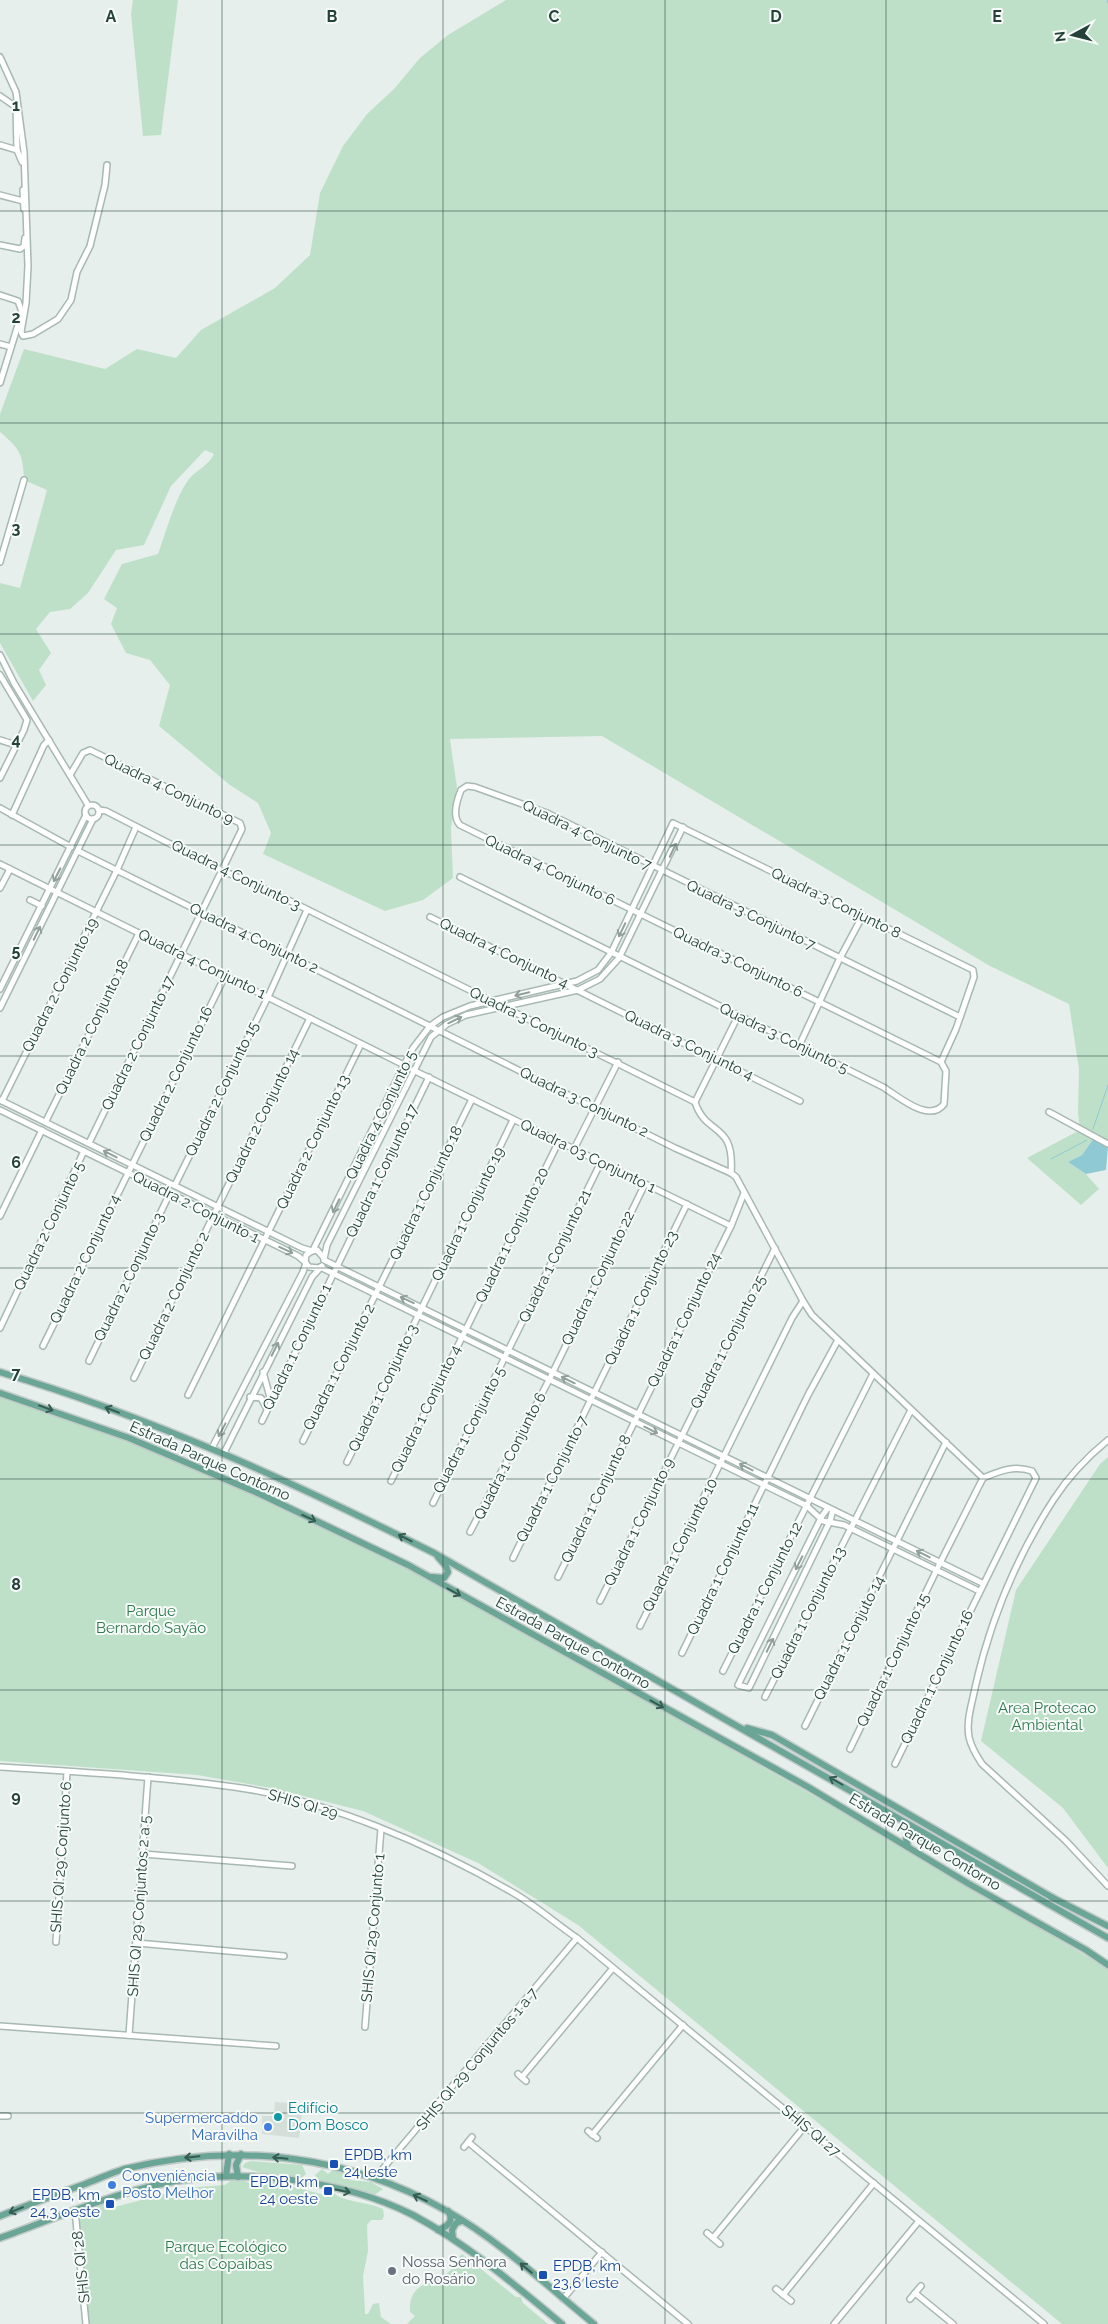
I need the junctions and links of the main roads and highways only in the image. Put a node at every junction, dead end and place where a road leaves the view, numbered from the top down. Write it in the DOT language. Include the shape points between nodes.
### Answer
graph roads {
  1 [pos="0,1372"];
  2 [pos="0,1393"];
  3 [pos="434,1552"];
  4 [pos="426,1576"];
  5 [pos="740,1727"];
  6 [pos="938,1841"];
  7 [pos="908,1847"];
  8 [pos="1015,1884"];
  9 [pos="1053,1898"];
  10 [pos="1108,1926"];
  11 [pos="1108,1938"];
  12 [pos="1108,1966"];
  13 [pos="229,2154"];
  14 [pos="241,2154"];
  15 [pos="226,2176"];
  16 [pos="238,2177"];
  17 [pos="448,2211"];
  18 [pos="0,2216"];
  19 [pos="462,2221"];
  20 [pos="438,2230"];
  21 [pos="0,2238"];
  22 [pos="453,2239"];
  23 [pos="562,2324"];
  24 [pos="594,2324"];
  3 -- 1 [label="main road, Estrada Parque Contorno, one-way" via="224,1452 47,1386"];
  2 -- 4 [label="main road, Estrada Parque Contorno, one-way" via="129,1438 216,1475 383,1552"];
  3 -- 4 [label="main road" via="448,1572 441,1578"];
  3 -- 5 [label="main road, Estrada Parque Contorno"];
  4 -- 7 [label="main road, Estrada Parque Contorno, one-way" via="808,1787"];
  6 -- 5 [label="main road, Estrada Parque Contorno, one-way"];
  5 -- 9 [label="main road" via="772,1735"];
  6 -- 7 [label="main road" via="911,1834 906,1839"];
  6 -- 8 [label="main road, Estrada Parque Contorno"];
  7 -- 12 [label="main road, Estrada Parque Contorno" via="1086,1950"];
  8 -- 9 [label="main road"];
  8 -- 11 [label="main road, Estrada Parque Contorno"];
  9 -- 10 [label="main road"];
  13 -- 14 [label="main road"];
  13 -- 15 [label="main road"];
  13 -- 18 [label="main road, one-way" via="175,2159 122,2170"];
  14 -- 16 [label="main road" via="236,2165"];
  17 -- 14 [label="main road, one-way" via="376,2178 319,2162"];
  15 -- 16 [label="main road"];
  15 -- 21 [label="main road" via="162,2184 120,2195"];
  16 -- 20 [label="main road, one-way" via="305,2183 351,2193 411,2215"];
  17 -- 19 [label="main road"];
  17 -- 20 [label="main road" via="448,2226"];
  19 -- 22 [label="main road" via="454,2226"];
  24 -- 19 [label="main road, one-way" via="510,2254"];
  20 -- 22 [label="main road"];
  22 -- 23 [label="main road"];
}
